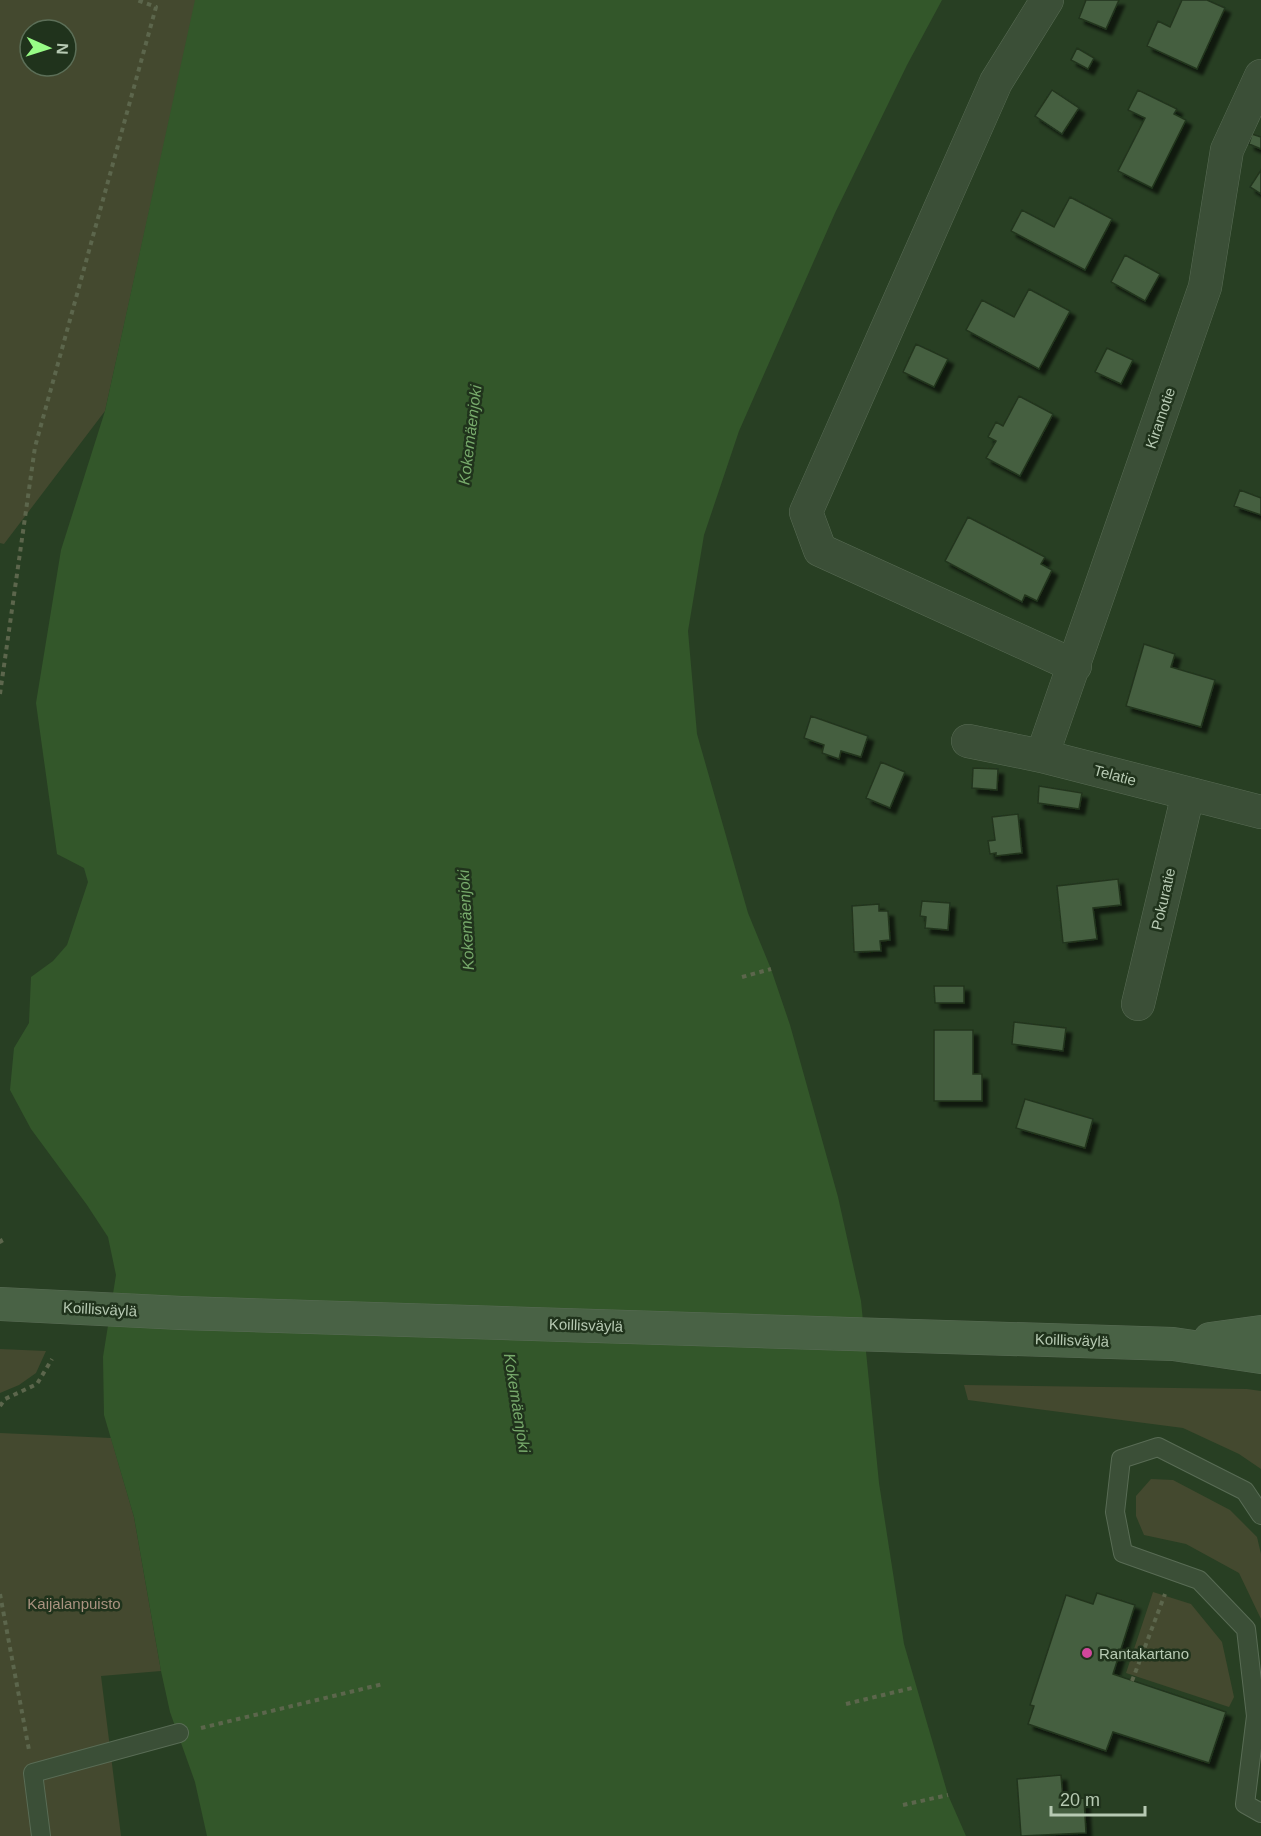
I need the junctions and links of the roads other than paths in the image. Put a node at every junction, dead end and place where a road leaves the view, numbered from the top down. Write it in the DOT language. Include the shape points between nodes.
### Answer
graph roads {
  1 [pos="1047,0"];
  2 [pos="1261,76"];
  3 [pos="1075,666"];
  4 [pos="968,741"];
  5 [pos="1042,756"];
  6 [pos="1188,794"];
  7 [pos="1261,812"];
  8 [pos="1138,1004"];
  9 [pos="11,1304"];
  10 [pos="1261,1332"];
  11 [pos="1173,1344"];
  12 [pos="1261,1357"];
  13 [pos="1261,1515"];
  14 [pos="179,1733"];
  15 [pos="1261,1813"];
  16 [pos="41,1836"];
  1 -- 3 [label="street" via="996,82 806,512 820,550"];
  2 -- 3 [label="street, Kiramotie" via="1227,150 1205,287"];
  3 -- 5 [label="street, Kiramotie"];
  4 -- 5 [label="street, Telatie"];
  5 -- 6 [label="street, Telatie"];
  6 -- 7 [label="street, Telatie"];
  6 -- 8 [label="street, Pokuratie"];
  9 -- 11 [label="main road, Koillisväylä"];
  10 -- 11 [label="main road, Koillisväylä"];
  11 -- 12 [label="main road, Koillisväylä"];
  13 -- 15 [label="lane" via="1245,1491 1158,1447 1121,1459 1115,1512 1123,1553 1198,1580 1246,1629 1256,1716 1245,1804"];
  14 -- 16 [label="lane" via="33,1773"];
}
